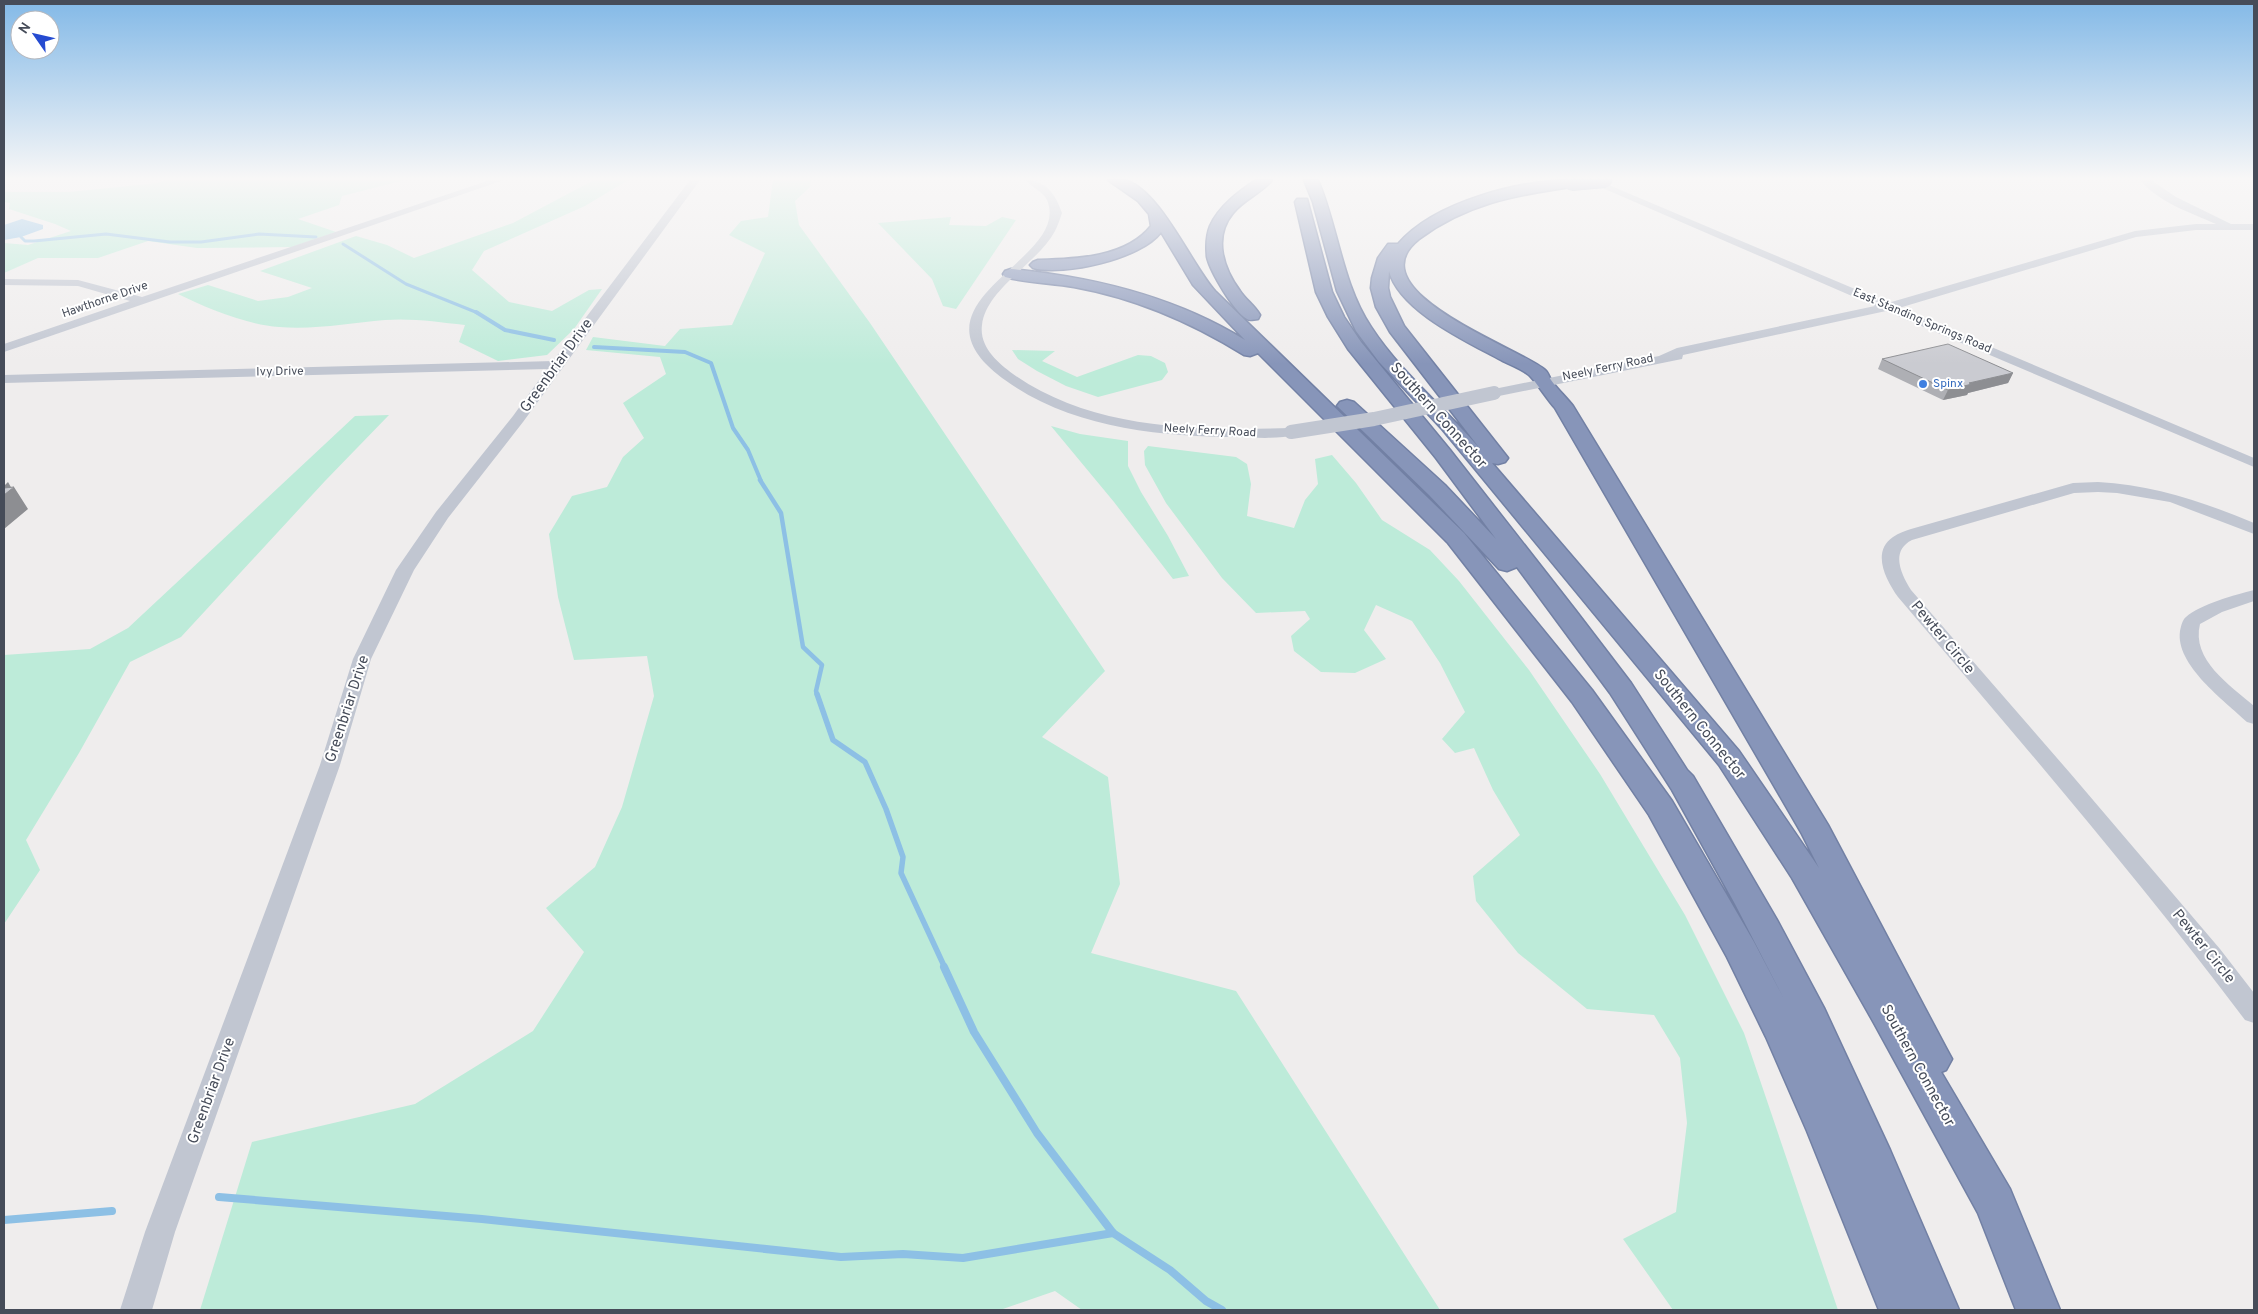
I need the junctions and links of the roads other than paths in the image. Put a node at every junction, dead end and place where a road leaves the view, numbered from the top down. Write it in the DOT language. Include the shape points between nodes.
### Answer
graph roads {
  1 [pos="319,241"];
  2 [pos="649,241"];
  3 [pos="1043,241"];
  4 [pos="1142,241"];
  5 [pos="1173,241"];
  6 [pos="1214,241"];
  7 [pos="1315,241"];
  8 [pos="1326,241"];
  9 [pos="1397,241"];
  10 [pos="1409,241"];
  11 [pos="1733,241"];
  12 [pos="2109,241"];
  13 [pos="1015,269"];
  14 [pos="4,282"];
  15 [pos="143,301"];
  16 [pos="1888,307"];
  17 [pos="1745,339"];
  18 [pos="4,348"];
  19 [pos="1665,357"];
  20 [pos="556,366"];
  21 [pos="4,379"];
  22 [pos="1543,382"];
  23 [pos="2254,463"];
  24 [pos="2254,529"];
  25 [pos="1478,567"];
  26 [pos="1580,581"];
  27 [pos="2254,595"];
  28 [pos="2254,717"];
  29 [pos="1666,758"];
  30 [pos="2254,1012"];
  31 [pos="1995,1203"];
  32 [pos="136,1310"];
  33 [pos="1901,1310"];
  34 [pos="1936,1310"];
  35 [pos="2038,1310"];
  1 -- 15 [label="street, Hawthorne Drive"];
  2 -- 20 [label="street, Greenbriar Drive"];
  3 -- 13 [label="street, Neely Ferry Road"];
  4 -- 13 [label="highway" via="1126,250 1075,263"];
  5 -- 25 [label="highway" via="1204,289 1431,512"];
  6 -- 29 [label="highway" via="1215,260 1226,285 1257,321 1478,532"];
  7 -- 29 [label="highway, Southern Connector" via="1324,292 1350,338 1567,616 1621,689"];
  8 -- 26 [label="highway, Southern Connector" via="1362,327 1385,358 1449,426"];
  9 -- 26 [label="highway" via="1385,257 1380,274 1379,291 1384,308 1396,328 1534,504"];
  10 -- 22 [label="highway" via="1397,258 1398,277 1407,292 1431,312 1539,374"];
  11 -- 16 [label="street, East Standing Springs Road"];
  12 -- 16 [label="street, Neely Ferry Road"];
  13 -- 22 [label="street, Neely Ferry Road, bridge" via="982,306 976,323 978,341 988,359 1007,377 1051,401 1114,420 1157,428 1237,434 1290,432 1374,419"];
  13 -- 25 [label="highway" via="1149,301 1236,341 1274,371"];
  14 -- 15 [label="street" via="78,283"];
  15 -- 18 [label="street, Hawthorne Drive"];
  16 -- 17 [label="street, Neely Ferry Road"];
  16 -- 23 [label="street, East Standing Springs Road"];
  17 -- 19 [label="street, Neely Ferry Road" via="1681,356"];
  19 -- 22 [label="street, Neely Ferry Road"];
  20 -- 21 [label="street, Ivy Drive"];
  20 -- 32 [label="street, Greenbriar Drive" via="413,556 362,659 330,765 160,1232"];
  22 -- 31 [label="highway" via="1563,406 1817,833 1940,1073"];
  24 -- 30 [label="street, Pewter Circle" via="2173,498 2117,488 2073,488 1917,532 1896,542 1890,556 1894,577 1904,593 2069,786"];
  25 -- 33 [label="highway" via="1582,696 1661,810 1701,877 1784,1036"];
  26 -- 31 [label="highway, Southern Connector" via="1729,758 1803,869"];
  27 -- 28 [label="street" via="2216,608 2192,621 2188,634 2191,651 2204,669"];
  29 -- 34 [label="highway, Southern Connector" via="1742,885 1810,1017 1885,1180"];
  31 -- 35 [label="highway, Southern Connector"];
}
